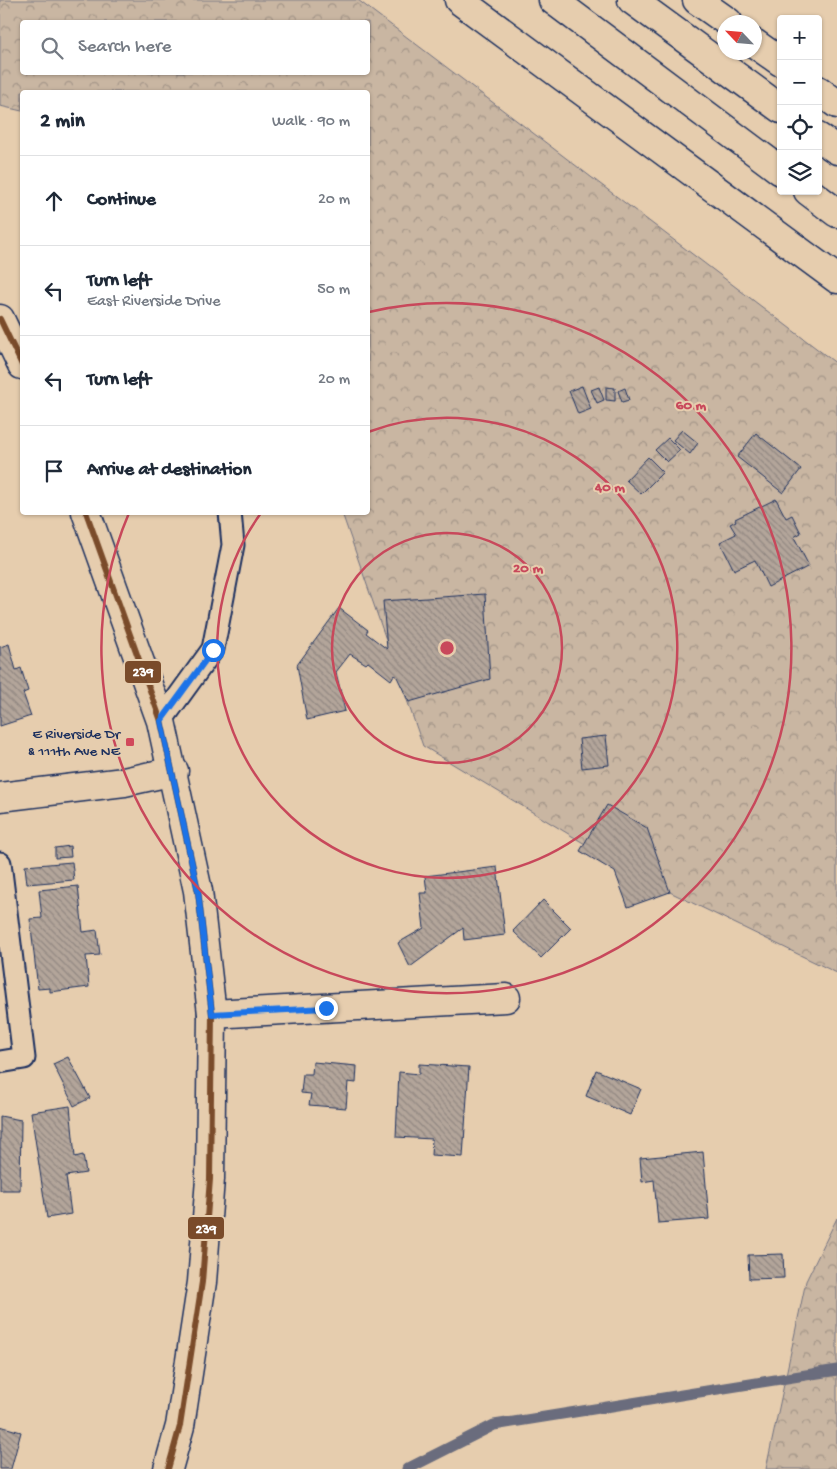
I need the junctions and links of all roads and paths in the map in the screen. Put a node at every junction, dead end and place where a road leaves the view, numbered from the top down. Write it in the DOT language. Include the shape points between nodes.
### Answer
graph roads {
  1 [pos="459,0"];
  2 [pos="553,0"];
  3 [pos="632,0"];
  4 [pos="697,0"];
  5 [pos="718,15"];
  6 [pos="762,49"];
  7 [pos="778,60"];
  8 [pos="822,93"];
  9 [pos="837,104"];
  10 [pos="777,107"];
  11 [pos="822,140"];
  12 [pos="837,150"];
  13 [pos="777,168"];
  14 [pos="813,195"];
  15 [pos="837,213"];
  16 [pos="837,279"];
  17 [pos="0,319"];
  18 [pos="20,361"];
  19 [pos="87,515"];
  20 [pos="230,515"];
  21 [pos="161,721"];
  22 [pos="174,771"];
  23 [pos="0,797"];
  24 [pos="0,863"];
  25 [pos="506,998"];
  26 [pos="212,1014"];
  27 [pos="0,1062"];
  28 [pos="168,1469"];
  1 -- 16 [label="main road"];
  2 -- 13 [label="main road"];
  3 -- 10 [label="main road"];
  4 -- 5 [label="main road"];
  6 -- 7 [label="main road"];
  8 -- 9 [label="main road"];
  11 -- 12 [label="main road"];
  14 -- 15 [label="main road"];
  17 -- 18 [label="main road"];
  19 -- 21 [label="main road"];
  20 -- 21 [label="lane" via="233,544 213,650"];
  21 -- 22 [label="main road"];
  22 -- 23 [label="main road" via="124,782"];
  22 -- 26 [label="main road" via="198,891"];
  24 -- 27 [label="lane" via="24,1058"];
  25 -- 26 [label="main road"];
  26 -- 28 [label="main road" via="210,1179 202,1282 180,1426"];
}
